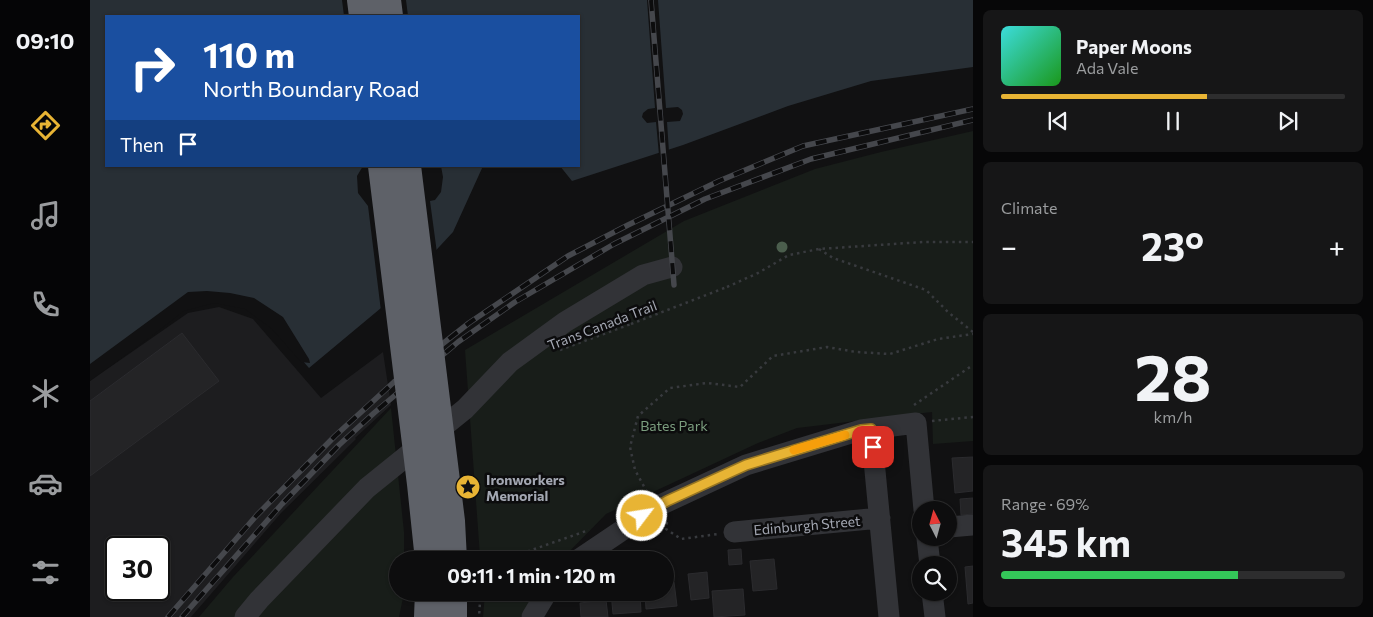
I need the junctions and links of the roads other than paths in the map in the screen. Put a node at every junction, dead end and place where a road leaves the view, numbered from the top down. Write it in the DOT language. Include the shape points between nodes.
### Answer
graph roads {
  1 [pos="361,0"];
  2 [pos="387,0"];
  3 [pos="363,15"];
  4 [pos="389,15"];
  5 [pos="382,167"];
  6 [pos="407,167"];
  7 [pos="672,268"];
  8 [pos="871,429"];
  9 [pos="923,501"];
  10 [pos="880,518"];
  11 [pos="973,525"];
  12 [pos="958,526"];
  13 [pos="734,532"];
  14 [pos="428,551"];
  15 [pos="453,551"];
  16 [pos="591,551"];
  17 [pos="429,601"];
  18 [pos="453,601"];
  19 [pos="542,601"];
  20 [pos="933,601"];
  21 [pos="245,617"];
  22 [pos="428,617"];
  23 [pos="453,617"];
  24 [pos="532,617"];
  25 [pos="889,617"];
  26 [pos="935,617"];
  1 -- 3 [label="highway"];
  2 -- 4 [label="highway"];
  5 -- 14 [label="highway, bridge"];
  6 -- 15 [label="highway, bridge" via="452,521"];
  7 -- 21 [label="street" via="643,275 565,322 510,362 465,409 367,488"];
  8 -- 9 [label="street" via="916,424"];
  8 -- 10 [label="street"];
  8 -- 16 [label="street" via="746,465 661,504"];
  10 -- 13 [label="street, Edinburgh Street"];
  10 -- 25 [label="street"];
  11 -- 12 [label="street"];
  17 -- 22 [label="highway"];
  18 -- 23 [label="highway"];
  19 -- 24 [label="street"];
  20 -- 26 [label="street"];
}
